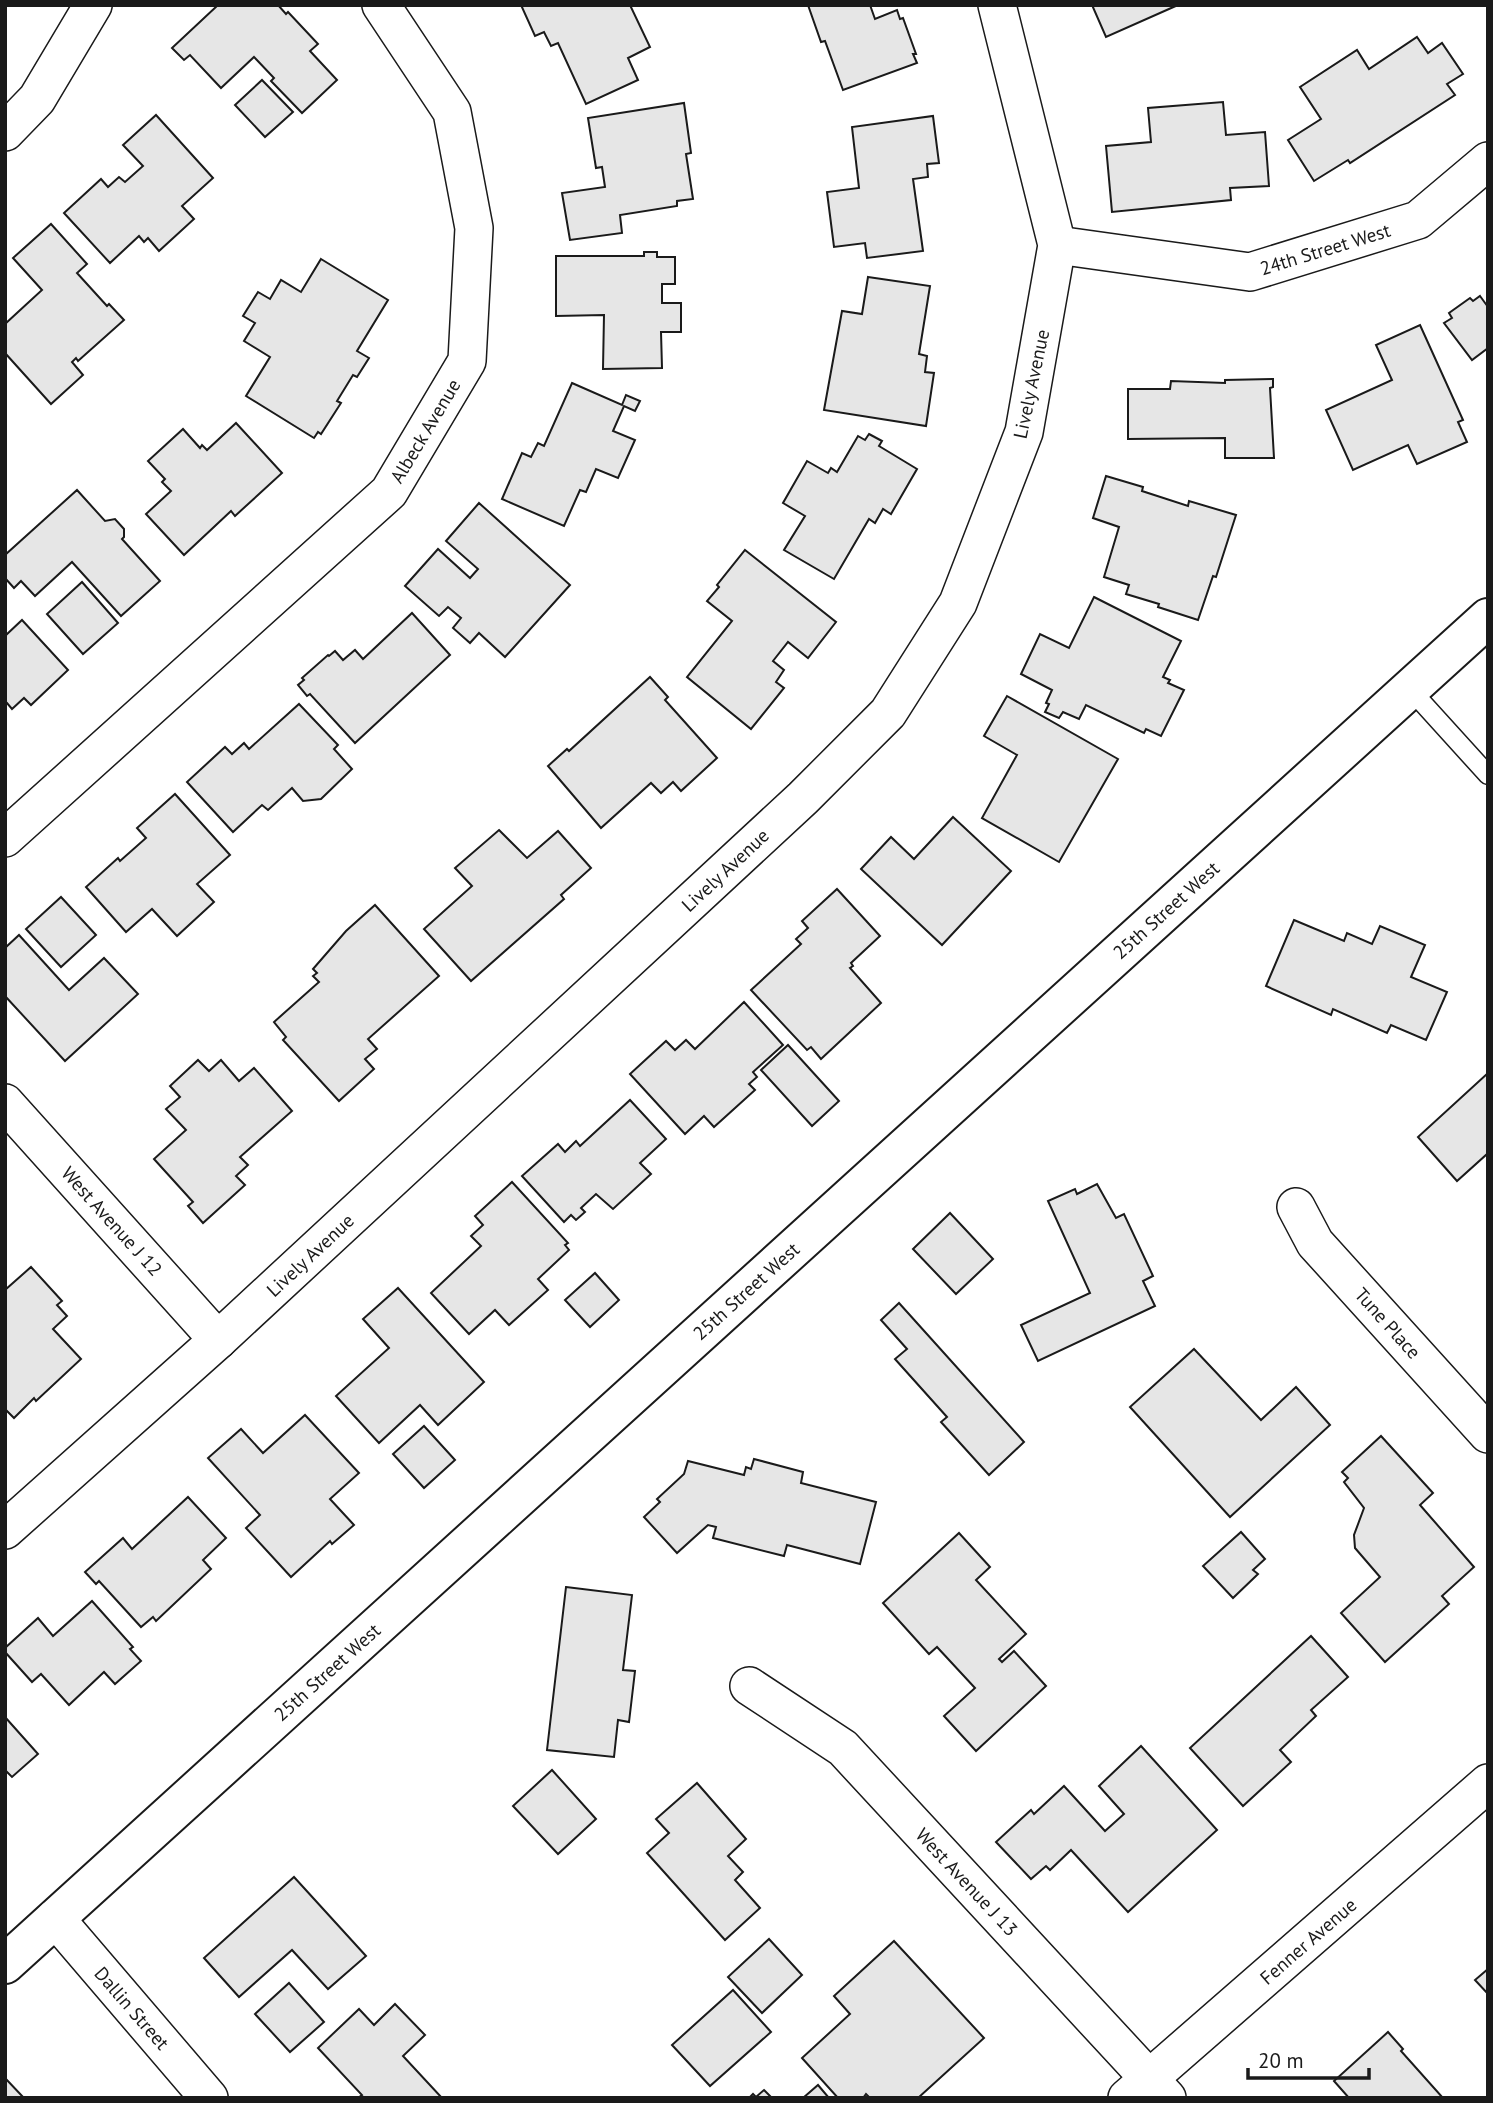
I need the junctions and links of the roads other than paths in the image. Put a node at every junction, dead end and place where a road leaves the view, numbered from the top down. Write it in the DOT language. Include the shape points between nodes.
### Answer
graph roads {
  1 [pos="93,5"];
  2 [pos="381,5"];
  3 [pos="997,5"];
  4 [pos="5,132"];
  5 [pos="1488,161"];
  6 [pos="1057,245"];
  7 [pos="1488,618"];
  8 [pos="1410,689"];
  9 [pos="1488,775"];
  10 [pos="5,838"];
  11 [pos="5,1102"];
  12 [pos="1296,1207"];
  13 [pos="218,1340"];
  14 [pos="1488,1434"];
  15 [pos="5,1530"];
  16 [pos="749,1686"];
  17 [pos="1488,1783"];
  18 [pos="55,1918"];
  19 [pos="5,1964"];
  20 [pos="1148,2092"];
  21 [pos="209,2098"];
  1 -- 4 [label="street" via="37,99"];
  2 -- 10 [label="street, Albeck Avenue" via="452,113 474,228 467,361 389,492"];
  3 -- 6 [label="street, Lively Avenue"];
  5 -- 6 [label="street, 24th Street West" via="1418,220 1250,272"];
  6 -- 13 [label="street, Lively Avenue" via="1024,432 958,603 888,713 793,807"];
  7 -- 8 [label="street, 25th Street West"];
  8 -- 9 [label="lane"];
  8 -- 18 [label="street, 25th Street West"];
  11 -- 13 [label="street, West Avenue J 12"];
  12 -- 14 [label="street, Tune Place" via="1315,1243"];
  13 -- 15 [label="street, Lively Avenue"];
  16 -- 20 [label="street, West Avenue J 13" via="843,1748"];
  17 -- 20 [label="street, Fenner Avenue"];
  18 -- 19 [label="street, 25th Street West"];
  18 -- 21 [label="street, Dallin Street"];
}
